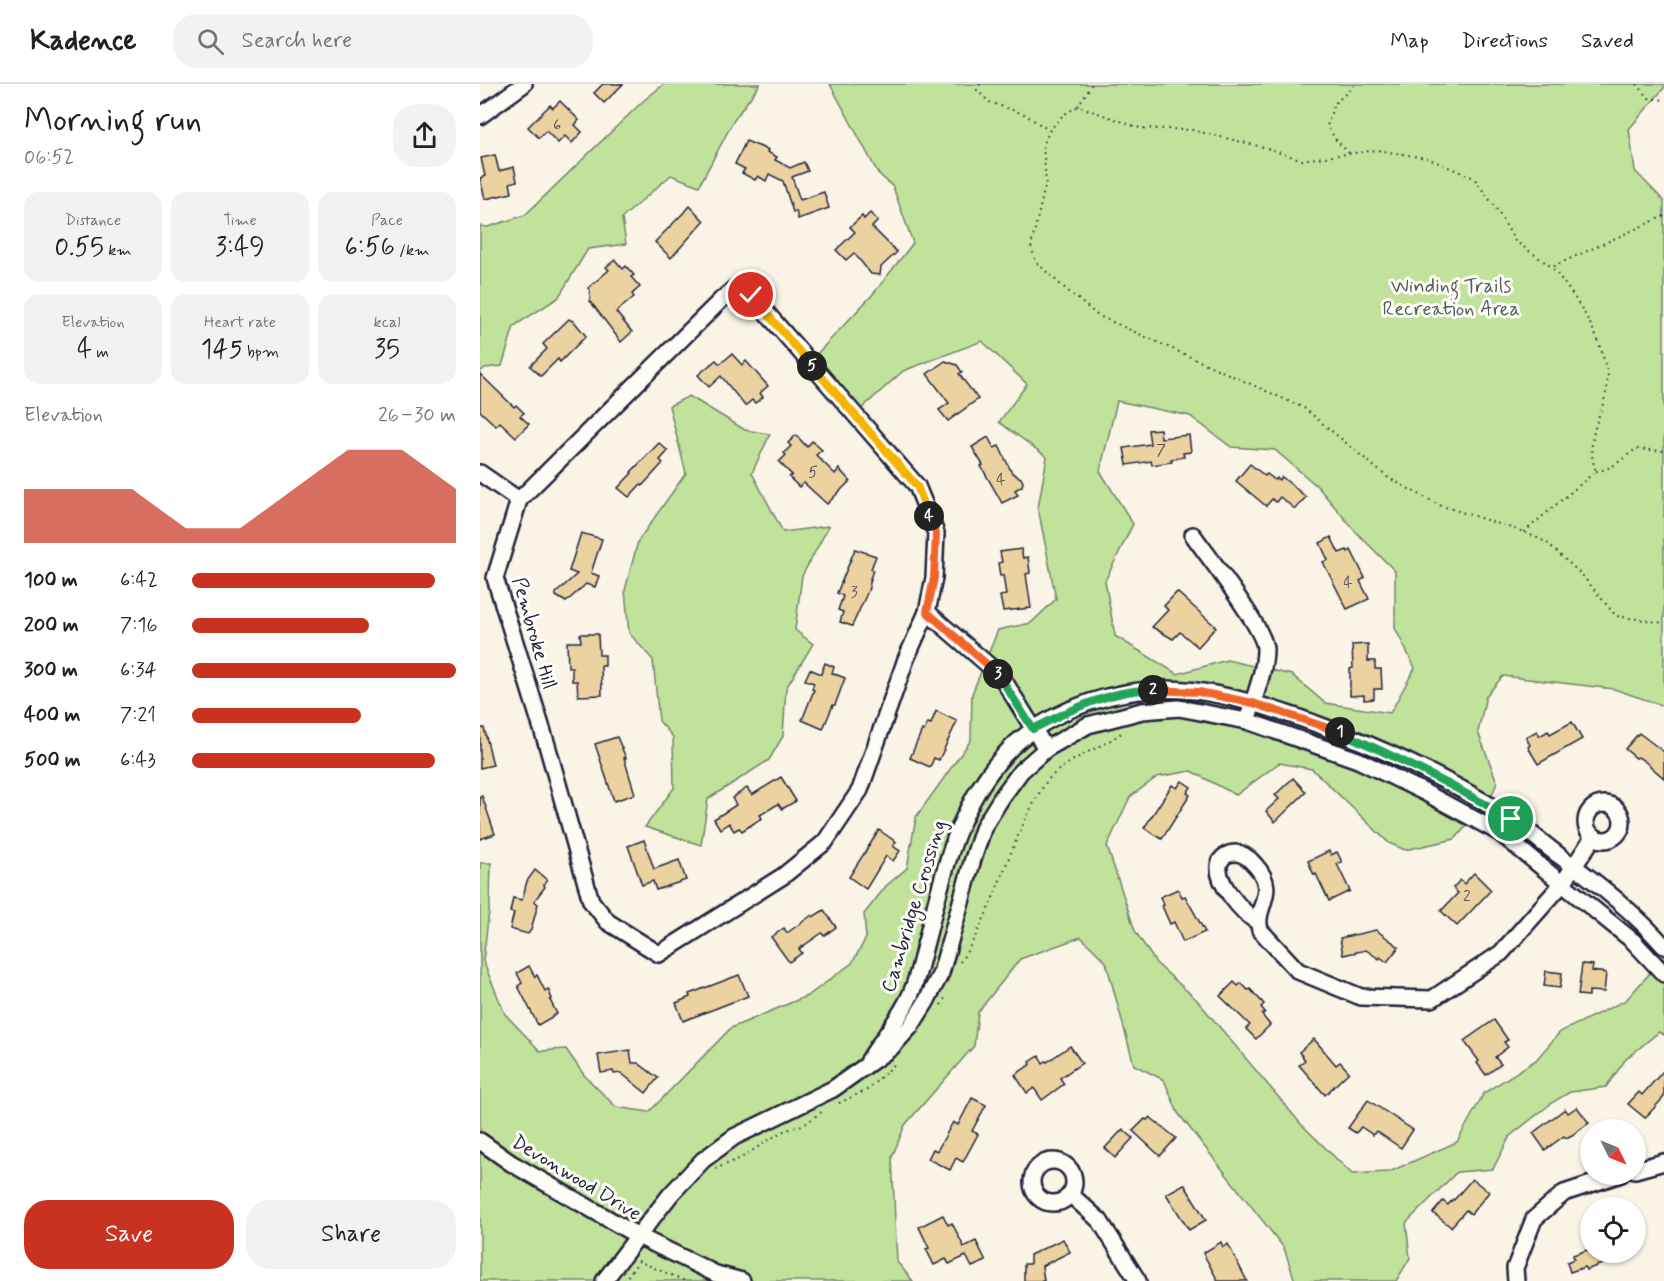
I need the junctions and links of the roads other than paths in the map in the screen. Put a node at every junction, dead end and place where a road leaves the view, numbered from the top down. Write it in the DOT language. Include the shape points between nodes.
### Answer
graph roads {
  1 [pos="524,84"];
  2 [pos="480,117"];
  3 [pos="480,473"];
  4 [pos="519,500"];
  5 [pos="1193,535"];
  6 [pos="927,612"];
  7 [pos="1253,703"];
  8 [pos="1247,721"];
  9 [pos="1033,729"];
  10 [pos="1046,749"];
  11 [pos="1594,836"];
  12 [pos="1575,865"];
  13 [pos="1563,883"];
  14 [pos="1258,922"];
  15 [pos="1664,946"];
  16 [pos="1664,974"];
  17 [pos="866,1065"];
  18 [pos="480,1142"];
  19 [pos="1664,1162"];
  20 [pos="1646,1167"];
  21 [pos="1588,1185"];
  22 [pos="1070,1194"];
  23 [pos="638,1236"];
  24 [pos="604,1281"];
  25 [pos="742,1281"];
  26 [pos="1138,1281"];
  27 [pos="1516,1281"];
  1 -- 2 [label="street"];
  3 -- 4 [label="street"];
  4 -- 6 [label="street, Pembroke Hill" via="721,300 742,287 917,486 936,533 934,578"];
  4 -- 6 [label="street, Pembroke Hill" via="495,578 591,901 608,922 659,954 783,876 825,842 860,790 906,658"];
  5 -- 7 [label="street" via="1253,620 1265,646"];
  6 -- 9 [label="street" via="1001,676"];
  7 -- 8 [label="street"];
  7 -- 9 [label="street, Cambridge Crossing" via="1199,692 1148,690 1103,698"];
  7 -- 12 [label="street, Cambridge Crossing" via="1335,730 1457,786"];
  8 -- 10 [label="street, Cambridge Crossing" via="1179,708 1142,711 1088,725"];
  8 -- 13 [label="street, Cambridge Crossing" via="1358,760 1424,792 1500,833"];
  9 -- 10 [label="street"];
  9 -- 17 [label="street, Cambridge Crossing" via="983,780 959,824 913,990"];
  10 -- 17 [label="street, Cambridge Crossing" via="1021,771 984,826 941,973 926,1002 891,1048"];
  11 -- 12 [label="street"];
  12 -- 13 [label="street"];
  12 -- 15 [label="street, Cambridge Crossing"];
  13 -- 14 [label="street" via="1501,953 1432,999 1361,997 1298,971 1260,930"];
  13 -- 16 [label="street, Cambridge Crossing" via="1633,941"];
  17 -- 23 [label="street, Cambridge Crossing" via="833,1089 734,1137 703,1160"];
  18 -- 23 [label="street, Devonwood Drive"];
  19 -- 20 [label="street"];
  21 -- 27 [label="street" via="1564,1193 1534,1219 1515,1268"];
  22 -- 26 [label="street" via="1100,1221"];
  23 -- 24 [label="street, Devonwood Drive" via="632,1257"];
  23 -- 25 [label="street" via="716,1274"];
}
